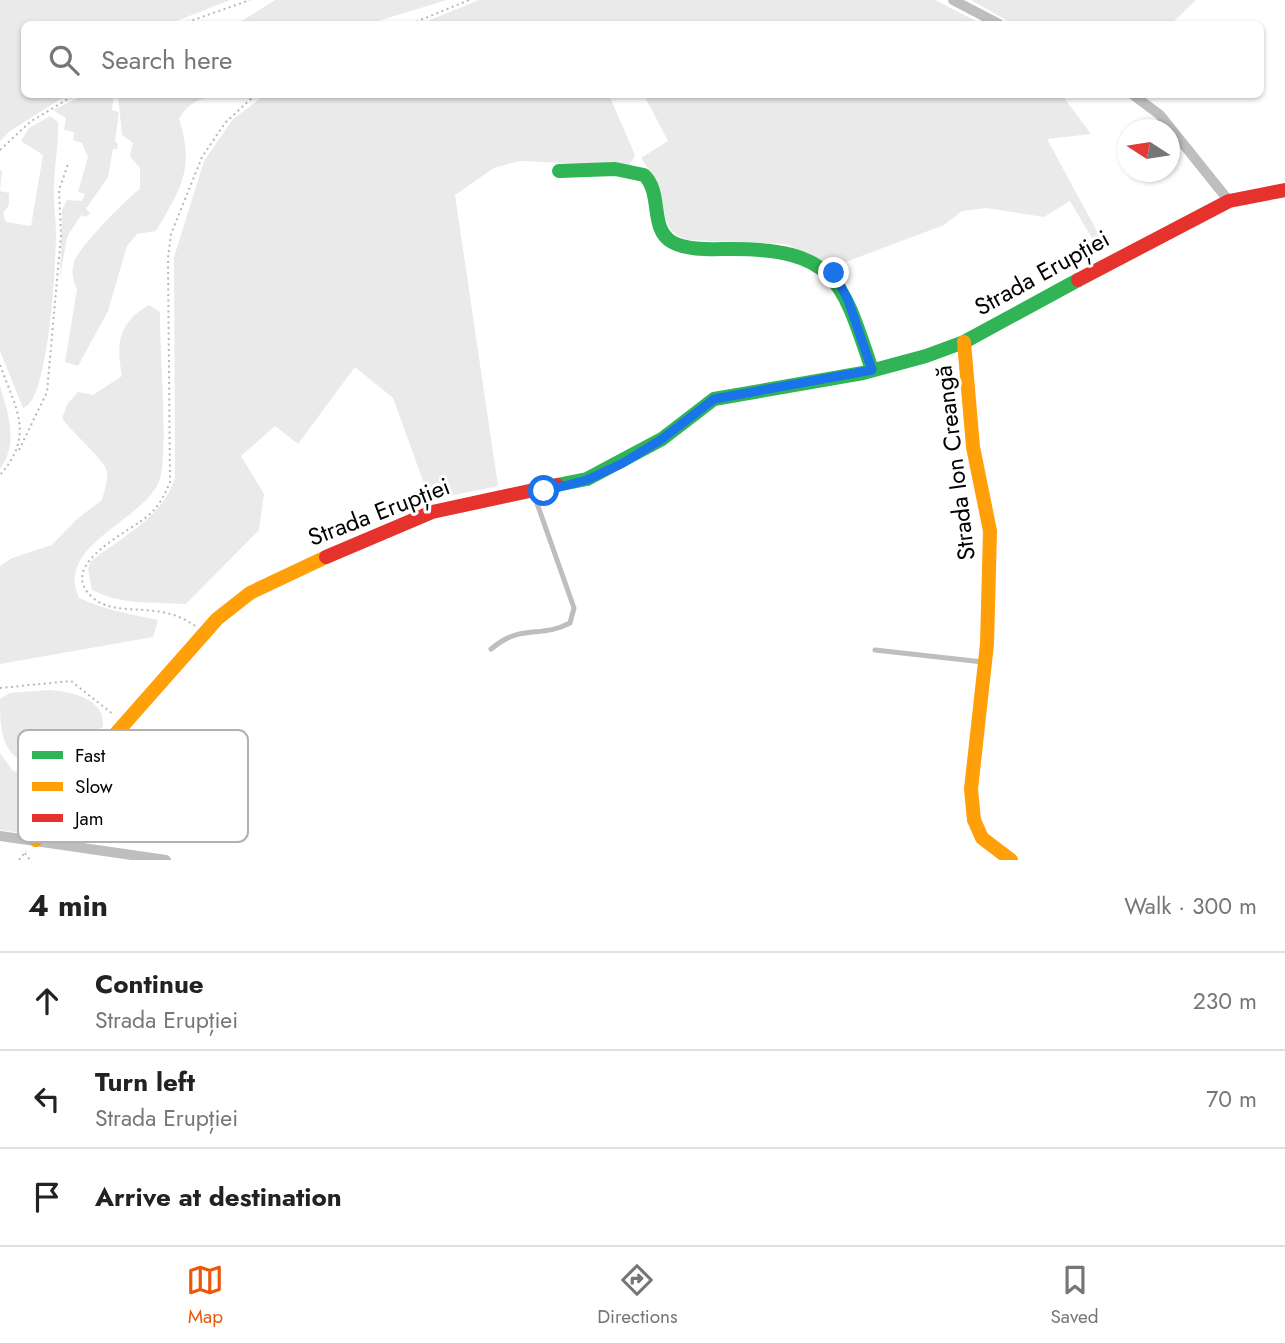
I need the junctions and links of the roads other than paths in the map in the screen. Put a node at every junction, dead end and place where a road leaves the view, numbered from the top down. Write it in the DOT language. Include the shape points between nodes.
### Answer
graph roads {
  1 [pos="953,0"];
  2 [pos="993,21"];
  3 [pos="1137,98"];
  4 [pos="559,171"];
  5 [pos="1285,190"];
  6 [pos="1229,201"];
  7 [pos="964,342"];
  8 [pos="872,370"];
  9 [pos="533,492"];
  10 [pos="491,649"];
  11 [pos="875,650"];
  12 [pos="985,663"];
  13 [pos="121,730"];
  14 [pos="0,836"];
  15 [pos="18,838"];
  16 [pos="49,842"];
  17 [pos="166,860"];
  18 [pos="1011,860"];
  1 -- 2 [label="street"];
  3 -- 6 [label="street" via="1160,115"];
  4 -- 8 [label="street" via="632,171 644,176 652,187 662,230 674,243 782,250 824,266 834,273 848,300"];
  5 -- 6 [label="street, Strada Erupției"];
  6 -- 7 [label="street, Strada Erupției" via="1103,264"];
  7 -- 8 [label="street, Strada Erupției"];
  7 -- 12 [label="street, Strada Ion Creangă" via="973,447 990,531"];
  8 -- 9 [label="street, Strada Erupției" via="714,399 623,463 587,480"];
  9 -- 10 [label="lane" via="574,608 572,616 570,623 558,629 507,635"];
  9 -- 13 [label="street, Strada Erupției" via="454,506 369,537 250,593 217,619"];
  11 -- 12 [label="lane"];
  12 -- 18 [label="street, Strada Ion Creangă" via="971,789 974,820 982,838"];
  14 -- 15 [label="street"];
  16 -- 17 [label="street"];
}
